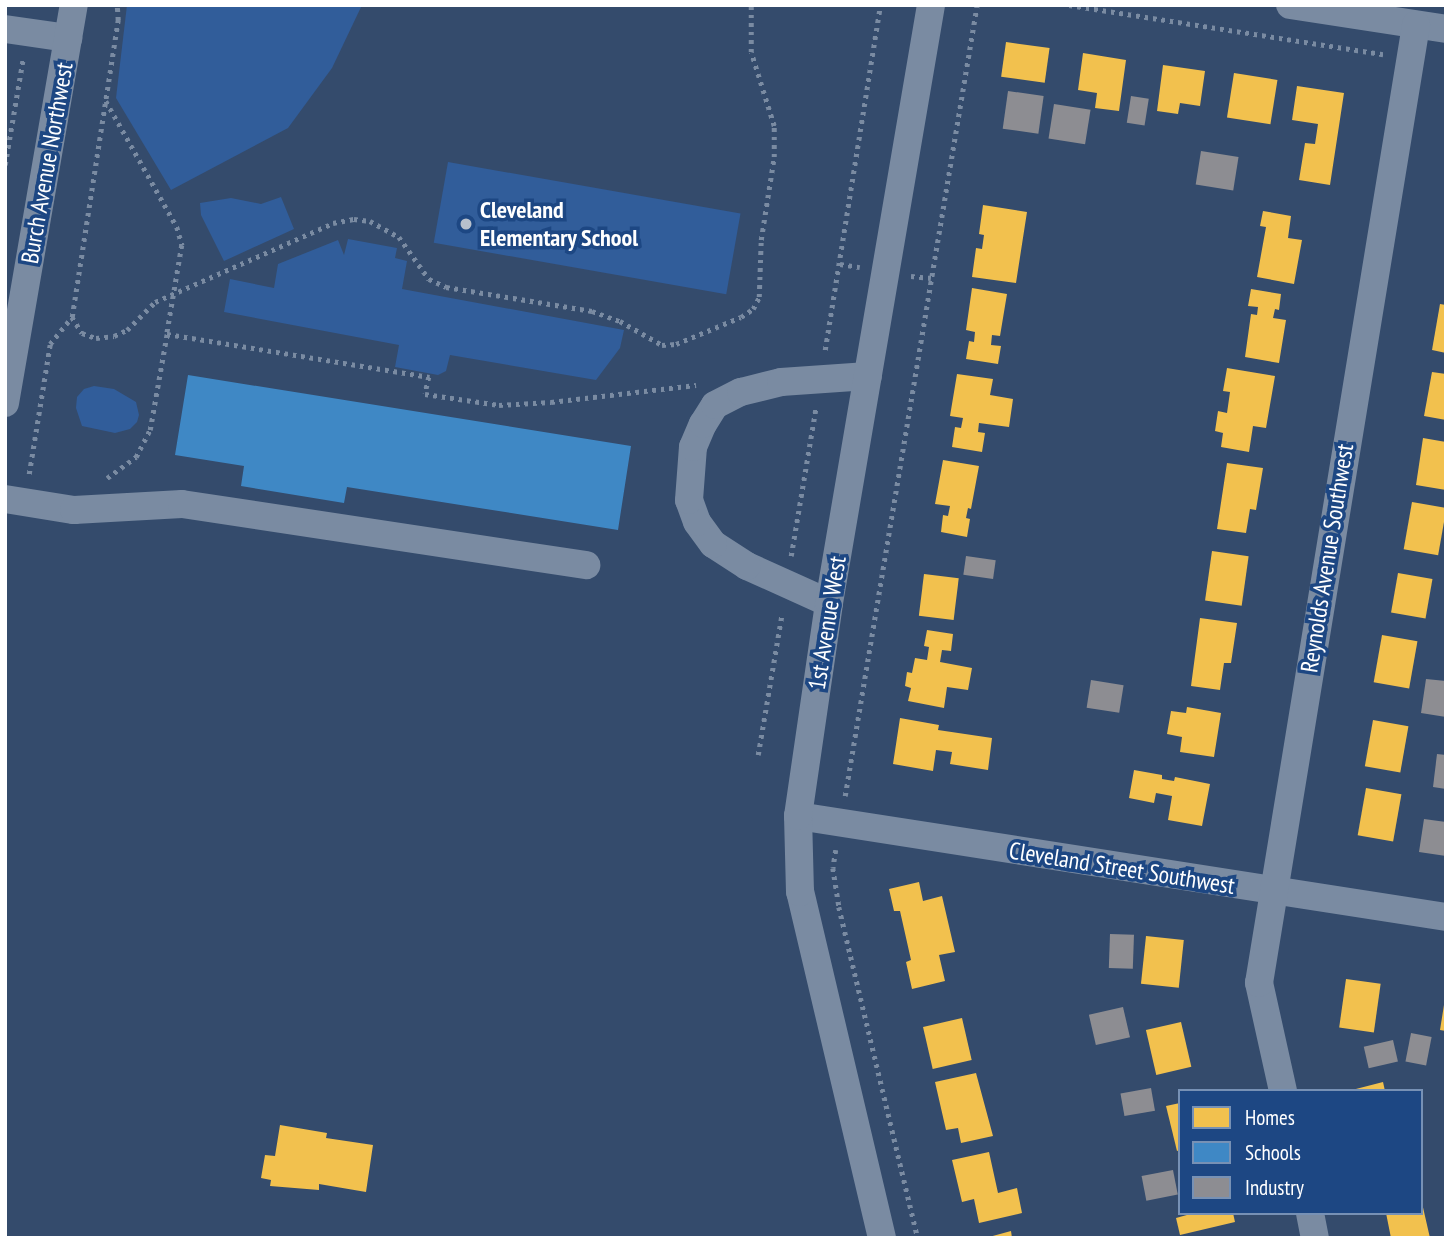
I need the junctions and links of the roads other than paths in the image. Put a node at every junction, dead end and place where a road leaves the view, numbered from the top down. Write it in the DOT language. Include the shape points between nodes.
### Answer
graph roads {
  1 [pos="74,5"];
  2 [pos="932,5"];
  3 [pos="1290,5"];
  4 [pos="1416,25"];
  5 [pos="5,29"];
  6 [pos="1446,29"];
  7 [pos="68,38"];
  8 [pos="868,376"];
  9 [pos="5,403"];
  10 [pos="5,499"];
  11 [pos="586,565"];
  12 [pos="829,603"];
  13 [pos="798,816"];
  14 [pos="1272,891"];
  15 [pos="1446,917"];
  16 [pos="1283,1089"];
  17 [pos="1310,1215"];
  18 [pos="881,1238"];
  19 [pos="1315,1238"];
  1 -- 7 [label="street, Burch Avenue Northwest"];
  2 -- 8 [label="street, 1st Avenue West"];
  3 -- 4 [label="street"];
  4 -- 6 [label="street"];
  4 -- 14 [label="street, Reynolds Avenue Southwest"];
  5 -- 7 [label="street"];
  7 -- 9 [label="street, Burch Avenue Northwest"];
  8 -- 12 [label="street, 1st Avenue West"];
  8 -- 12 [label="street" via="780,382 741,392 715,405 702,424 688,479 697,522 713,544 747,566"];
  10 -- 11 [label="street" via="74,510 183,504"];
  12 -- 13 [label="street, 1st Avenue West"];
  13 -- 14 [label="street, Cleveland Street Southwest"];
  13 -- 18 [label="street, 1st Avenue West" via="800,892"];
  14 -- 15 [label="street, Cleveland Street Southwest"];
  14 -- 16 [label="street, Reynolds Avenue Southwest" via="1259,983"];
  17 -- 19 [label="street"];
}
